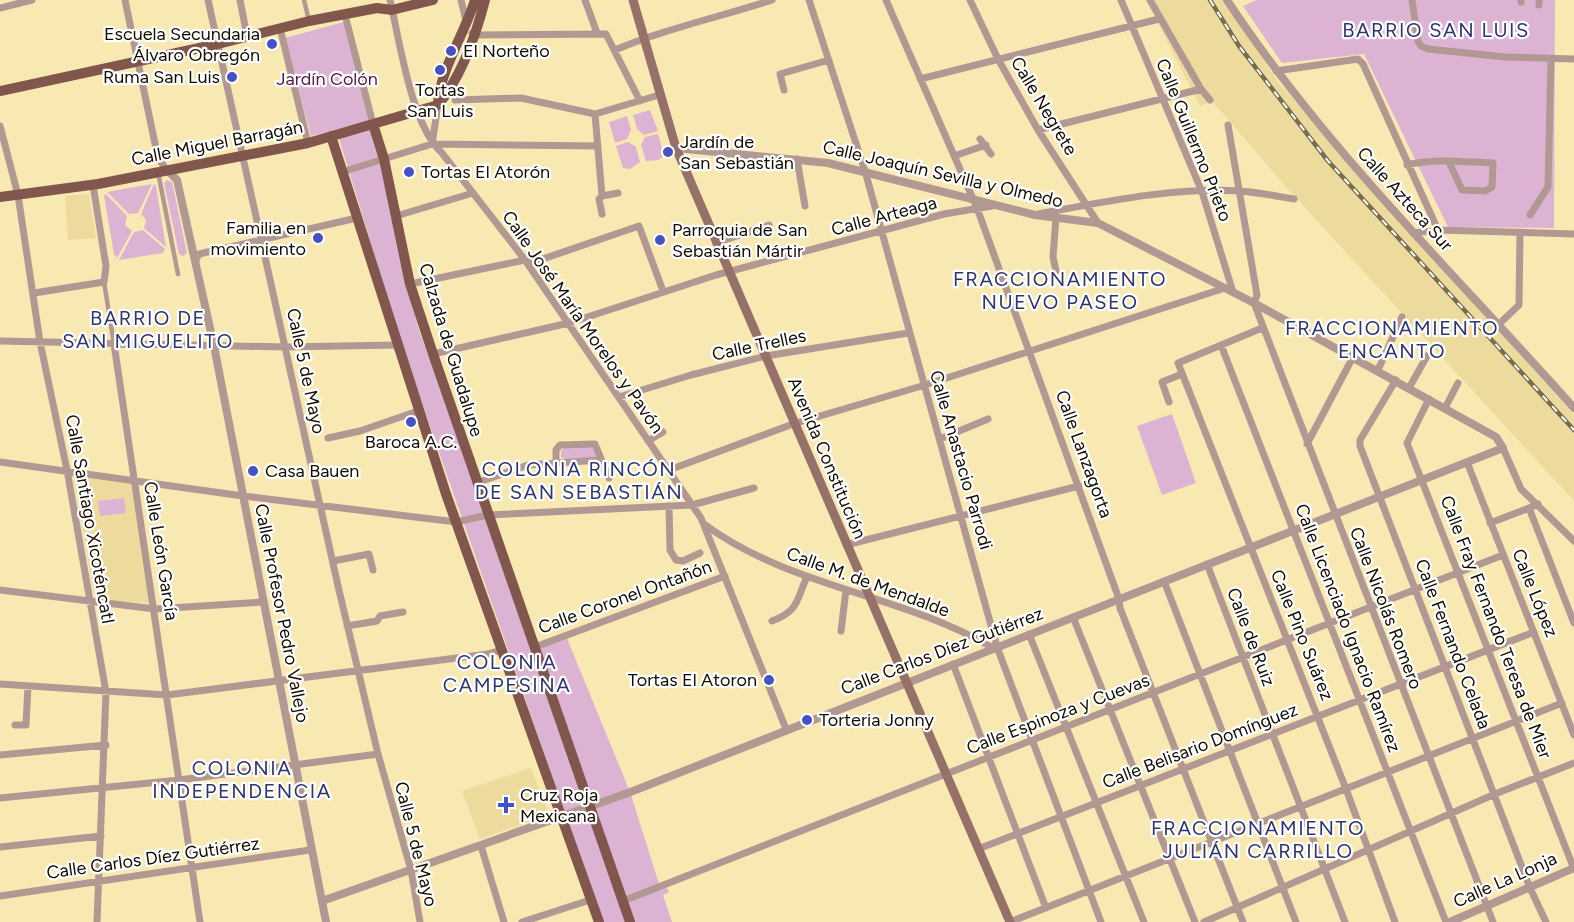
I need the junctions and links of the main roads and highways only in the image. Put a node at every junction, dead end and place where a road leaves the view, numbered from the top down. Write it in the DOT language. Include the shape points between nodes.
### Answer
graph roads {
  1 [pos="432,0"];
  2 [pos="475,0"];
  3 [pos="485,0"];
  4 [pos="633,0"];
  5 [pos="391,5"];
  6 [pos="471,31"];
  7 [pos="0,91"];
  8 [pos="373,124"];
  9 [pos="331,136"];
  10 [pos="0,197"];
  11 [pos="599,922"];
  12 [pos="630,922"];
  13 [pos="1010,922"];
  1 -- 5 [label="main road"];
  2 -- 6 [label="main road"];
  3 -- 6 [label="main road"];
  4 -- 13 [label="main road, Avenida Constitución" via="676,148"];
  5 -- 7 [label="main road"];
  6 -- 8 [label="main road, Calle Miguel Barragán" via="438,91 438,105"];
  8 -- 9 [label="main road, Calle Miguel Barragán"];
  8 -- 12 [label="main road, Calzada de Guadalupe" via="410,284"];
  9 -- 10 [label="main road, Calle Miguel Barragán" via="93,185"];
  9 -- 11 [label="main road" via="418,411"];
}
